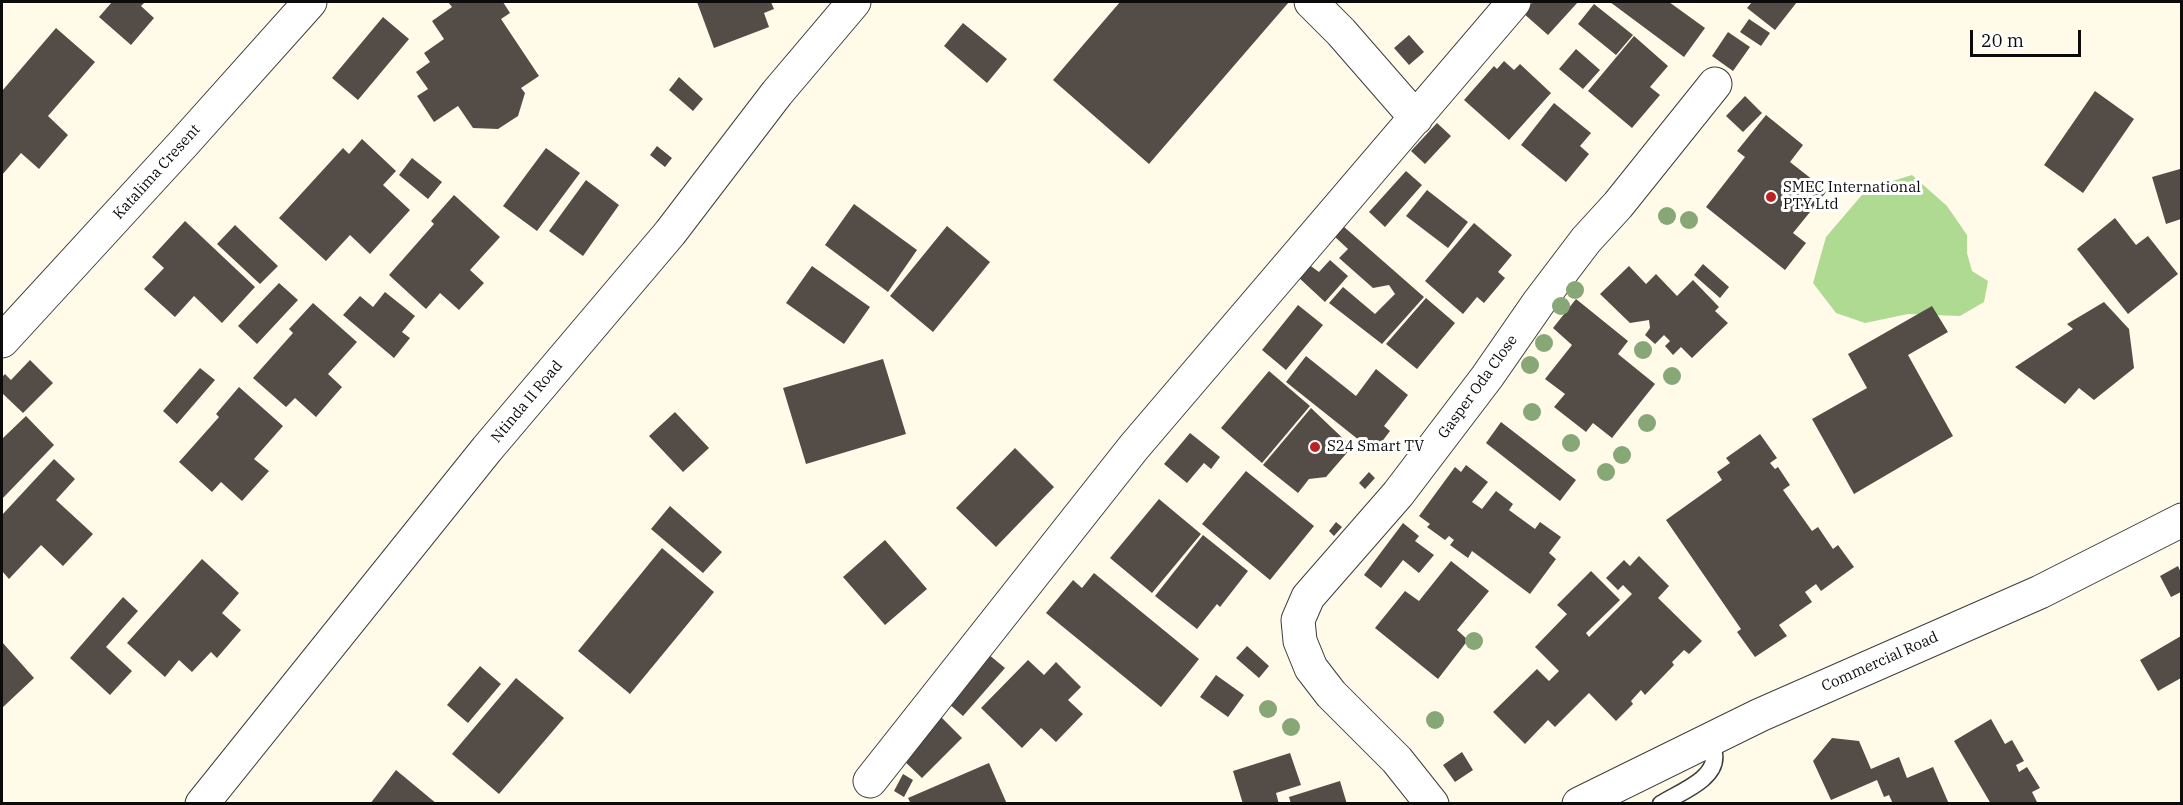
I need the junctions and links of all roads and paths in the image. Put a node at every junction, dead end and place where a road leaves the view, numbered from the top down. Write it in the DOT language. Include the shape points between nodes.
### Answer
graph roads {
  1 [pos="310,2"];
  2 [pos="854,2"];
  3 [pos="1311,2"];
  4 [pos="1514,2"];
  5 [pos="1714,84"];
  6 [pos="1416,118"];
  7 [pos="2,341"];
  8 [pos="2181,520"];
  9 [pos="1707,741"];
  10 [pos="870,781"];
  11 [pos="202,804"];
  12 [pos="1432,804"];
  13 [pos="1579,804"];
  14 [pos="1661,804"];
  1 -- 7 [label="street, Katalima Cresent"];
  2 -- 11 [label="street, Ntinda II Road"];
  3 -- 6 [label="street"];
  4 -- 6 [label="street"];
  5 -- 12 [label="street, Gasper Oda Close" via="1586,240 1398,494 1308,597 1298,620 1300,641 1311,668 1331,694 1397,760"];
  6 -- 10 [label="street" via="1134,447"];
  8 -- 9 [label="street, Commercial Road" via="2040,592"];
  9 -- 13 [label="street, Commercial Road"];
  9 -- 14 [label="lane" via="1714,753 1713,766 1703,779"];
}
